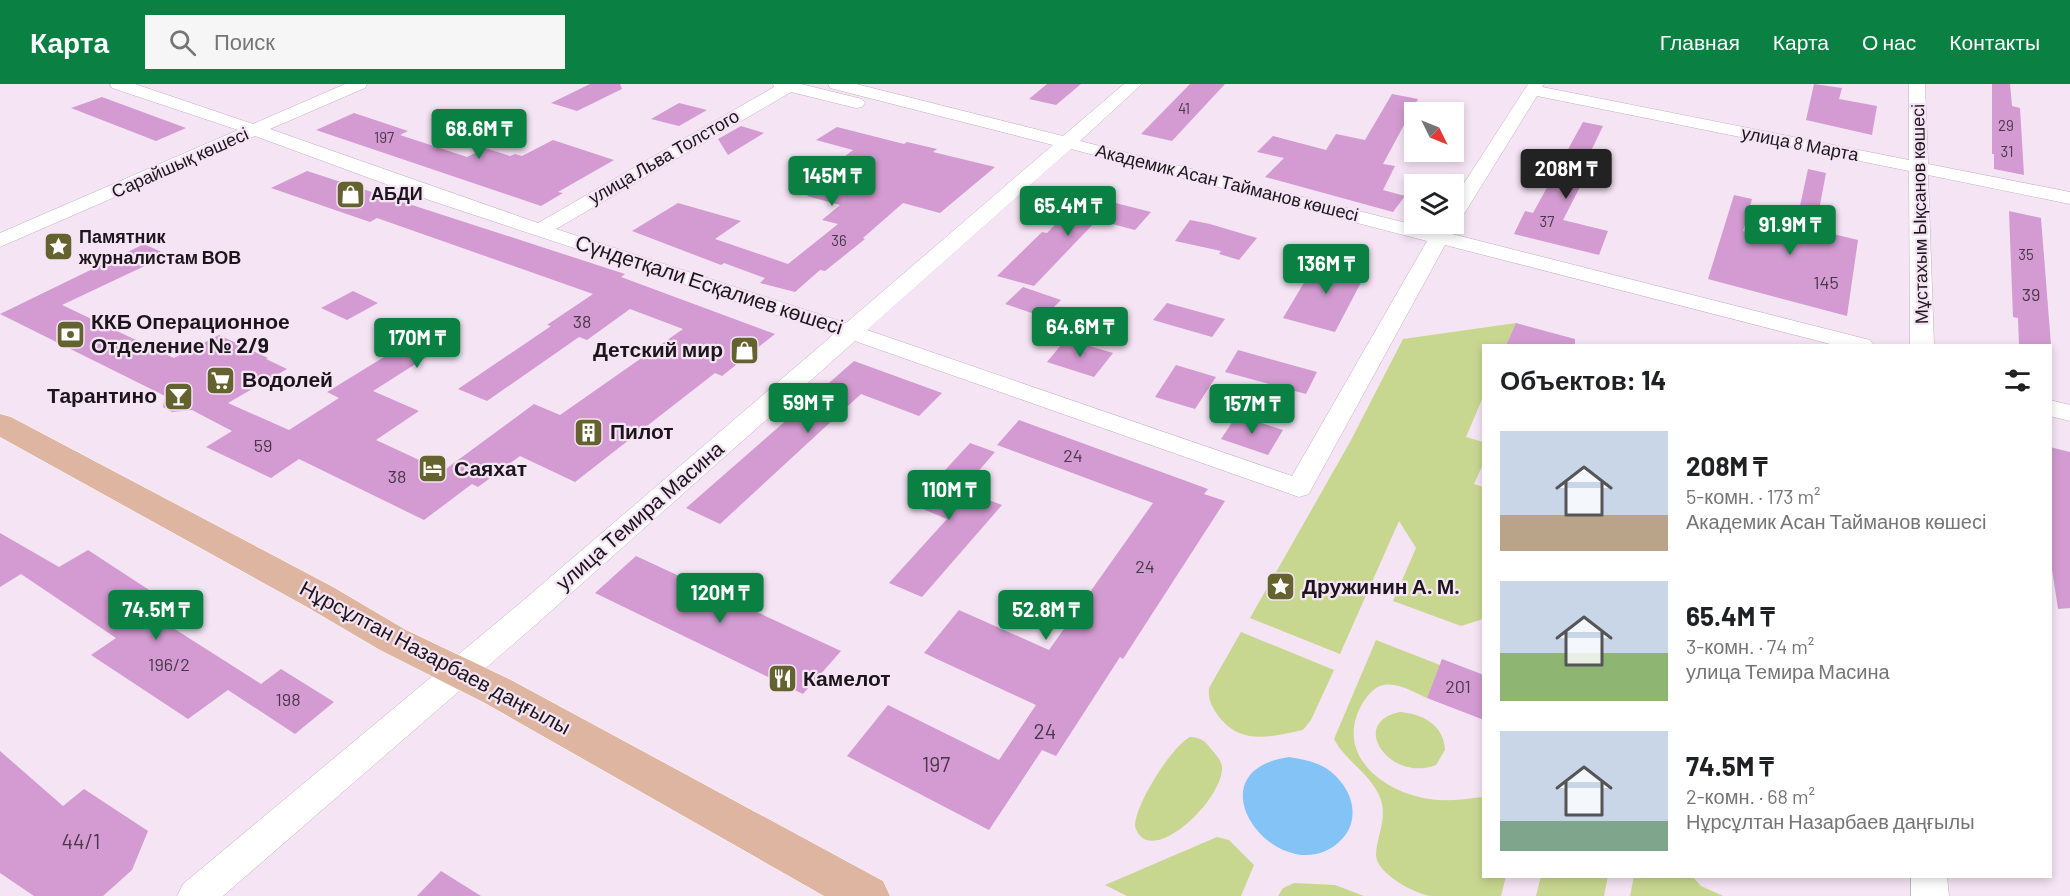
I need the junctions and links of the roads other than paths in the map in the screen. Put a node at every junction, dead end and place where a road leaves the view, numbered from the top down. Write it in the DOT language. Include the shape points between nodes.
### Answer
graph roads {
  1 [pos="118,84"];
  2 [pos="359,84"];
  3 [pos="836,84"];
  4 [pos="1134,84"];
  5 [pos="1917,84"];
  6 [pos="784,85"];
  7 [pos="1533,87"];
  8 [pos="255,130"];
  9 [pos="1061,148"];
  10 [pos="1919,168"];
  11 [pos="1464,198"];
  12 [pos="2070,198"];
  13 [pos="541,229"];
  14 [pos="1439,236"];
  15 [pos="0,241"];
  16 [pos="852,332"];
  17 [pos="1803,344"];
  18 [pos="1858,344"];
  19 [pos="1922,344"];
  20 [pos="2052,394"];
  21 [pos="2070,398"];
  22 [pos="2052,408"];
  23 [pos="2070,413"];
  24 [pos="0,424"];
  25 [pos="458,672"];
  26 [pos="1929,878"];
  27 [pos="196,896"];
  28 [pos="867,896"];
  29 [pos="1930,896"];
  1 -- 8 [label="street, Сүндетқали Есқалиев көшесі"];
  2 -- 8 [label="street, Сарайшық көшесі"];
  3 -- 9 [label="street, Академик Асан Тайманов көшесі"];
  4 -- 9 [label="street, улица Темира Масина"];
  5 -- 10 [label="street, Мұстахым Ықсанов көшесі"];
  6 -- 9 [label="street, Академик Асан Тайманов көшесі"];
  6 -- 13 [label="street, улица Льва Толстого"];
  7 -- 10 [label="street, улица 8 Марта"];
  7 -- 11 [label="street"];
  8 -- 13 [label="street, Сүндетқали Есқалиев көшесі" via="439,197"];
  8 -- 15 [label="street, Сарайшық көшесі"];
  9 -- 14 [label="street, Академик Асан Тайманов көшесі"];
  9 -- 16 [label="street, улица Темира Масина"];
  10 -- 12 [label="street, улица 8 Марта"];
  10 -- 19 [label="street, Мұстахым Ықсанов көшесі"];
  13 -- 16 [label="street, Сүндетқали Есқалиев көшесі"];
  14 -- 16 [label="street, Сүндетқали Есқалиев көшесі" via="1299,488"];
  14 -- 17 [label="street, Академик Асан Тайманов көшесі"];
  14 -- 18 [label="street, Академик Асан Тайманов көшесі"];
  16 -- 25 [label="street, улица Темира Масина"];
  20 -- 21 [label="street"];
  22 -- 23 [label="street"];
  24 -- 25 [label="main road, Нұрсұлтан Назарбаев даңғылы"];
  25 -- 27 [label="street, улица Темира Масина"];
  25 -- 28 [label="main road, Нұрсұлтан Назарбаев даңғылы"];
  26 -- 29 [label="street"];
}
